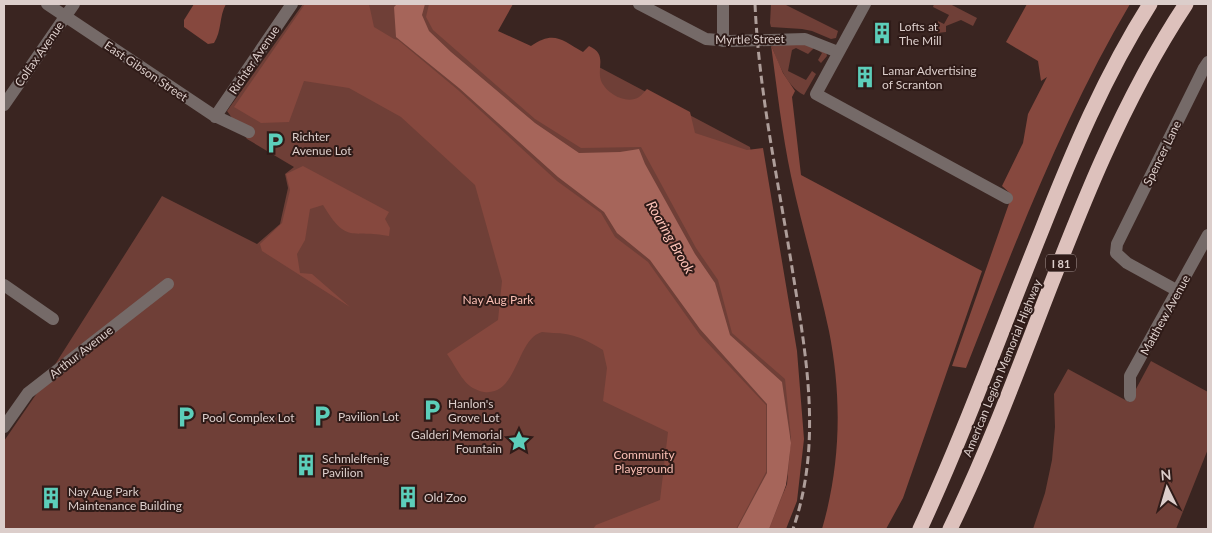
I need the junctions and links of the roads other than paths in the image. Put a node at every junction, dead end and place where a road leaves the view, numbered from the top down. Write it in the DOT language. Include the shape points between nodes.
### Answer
graph roads {
  1 [pos="47,4"];
  2 [pos="74,4"];
  3 [pos="292,4"];
  4 [pos="639,4"];
  5 [pos="723,4"];
  6 [pos="865,4"];
  7 [pos="1150,4"];
  8 [pos="1186,4"];
  9 [pos="65,17"];
  10 [pos="722,41"];
  11 [pos="838,52"];
  12 [pos="1208,62"];
  13 [pos="4,105"];
  14 [pos="216,117"];
  15 [pos="249,132"];
  16 [pos="1007,198"];
  17 [pos="1208,235"];
  18 [pos="168,284"];
  19 [pos="4,286"];
  20 [pos="1178,291"];
  21 [pos="53,319"];
  22 [pos="1130,396"];
  23 [pos="4,427"];
  24 [pos="920,529"];
  25 [pos="950,529"];
  1 -- 9 [label="street, East Gibson Street"];
  2 -- 9 [label="street, Colfax Avenue"];
  3 -- 14 [label="street, Richter Avenue"];
  4 -- 10 [label="street, Myrtle Street" via="706,39"];
  5 -- 10 [label="street"];
  6 -- 11 [label="street"];
  7 -- 24 [label="highway, American Legion Memorial Highway / I 81" via="1088,119"];
  8 -- 25 [label="highway, American Legion Memorial Highway / I 81" via="1147,69 1114,134"];
  9 -- 13 [label="street, Colfax Avenue"];
  9 -- 14 [label="street, East Gibson Street"];
  10 -- 11 [label="street, Myrtle Street" via="805,39"];
  11 -- 16 [label="street" via="816,94"];
  12 -- 20 [label="street, Spencer Lane" via="1117,244 1116,253 1127,263"];
  14 -- 15 [label="street, East Gibson Street"];
  17 -- 20 [label="street, Matthew Avenue"];
  18 -- 23 [label="street, Arthur Avenue" via="28,393"];
  19 -- 21 [label="street"];
  20 -- 22 [label="street, Matthew Avenue" via="1130,376"];
}
